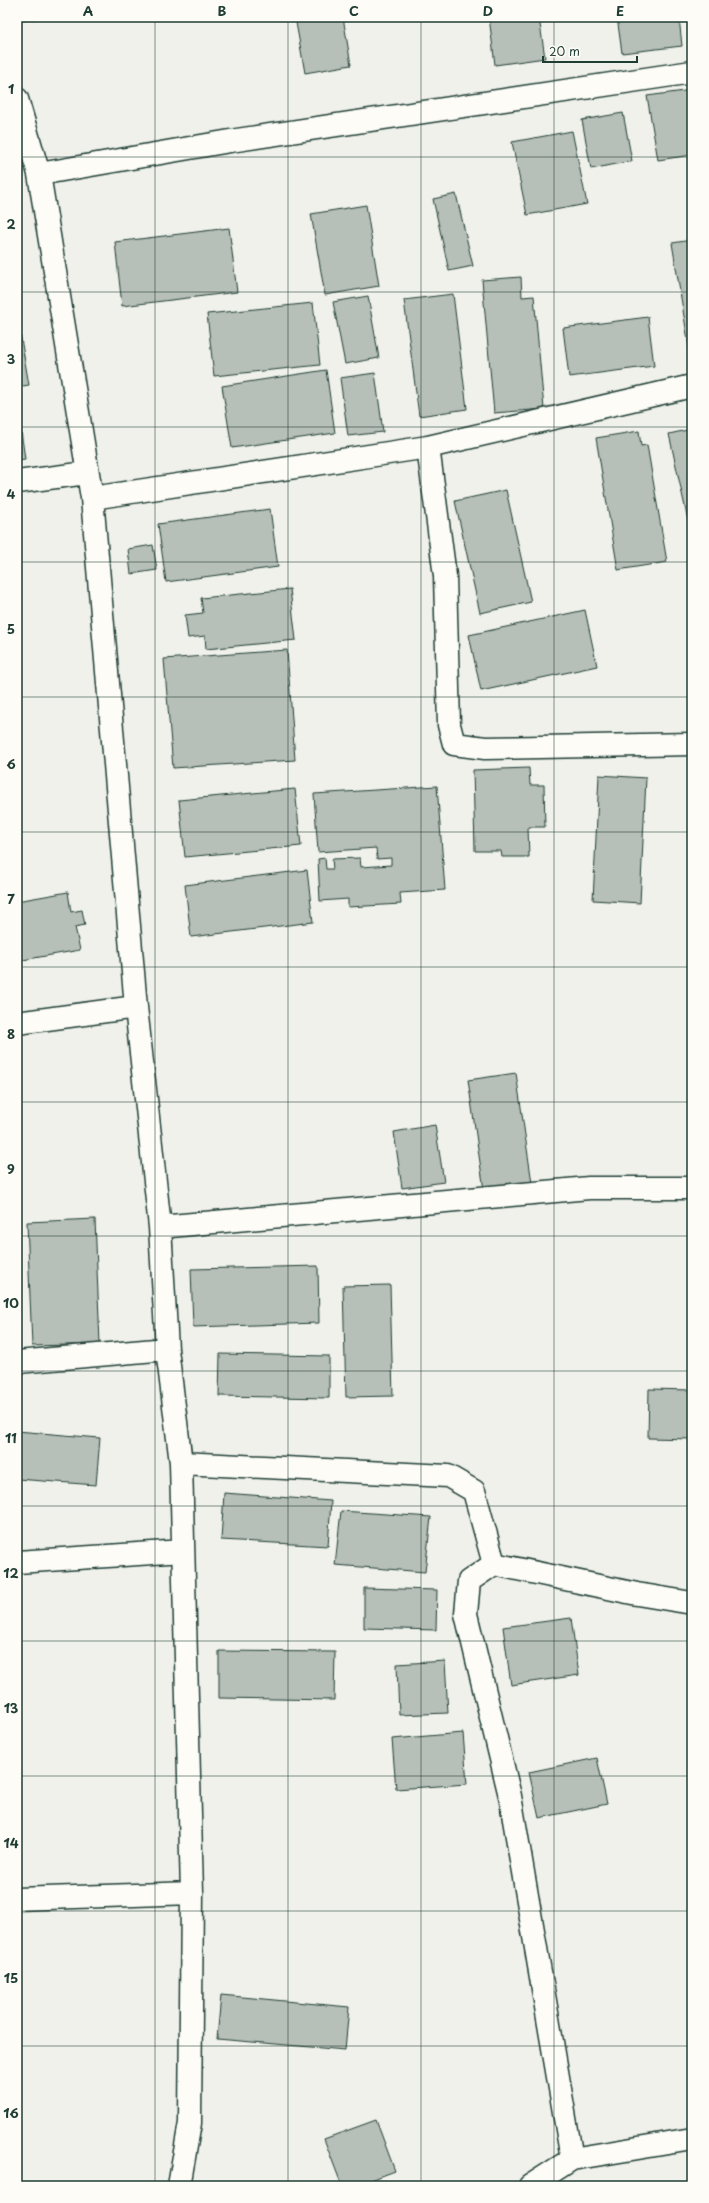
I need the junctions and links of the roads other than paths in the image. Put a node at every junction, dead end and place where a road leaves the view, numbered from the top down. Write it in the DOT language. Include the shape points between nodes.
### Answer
graph roads {
  1 [pos="692,72"];
  2 [pos="17,99"];
  3 [pos="21,129"];
  4 [pos="39,174"];
  5 [pos="692,386"];
  6 [pos="428,447"];
  7 [pos="87,474"];
  8 [pos="17,482"];
  9 [pos="92,498"];
  10 [pos="692,744"];
  11 [pos="136,1007"];
  12 [pos="17,1023"];
  13 [pos="692,1188"];
  14 [pos="160,1227"];
  15 [pos="167,1349"];
  16 [pos="17,1362"];
  17 [pos="181,1463"];
  18 [pos="183,1551"];
  19 [pos="17,1562"];
  20 [pos="494,1564"];
  21 [pos="692,1603"];
  22 [pos="192,1893"];
  23 [pos="17,1899"];
  24 [pos="692,2139"];
  25 [pos="572,2159"];
  26 [pos="179,2186"];
  27 [pos="530,2186"];
  1 -- 4 [label="street" via="230,141"];
  2 -- 3 [label="street"];
  3 -- 4 [label="street"];
  4 -- 7 [label="street"];
  5 -- 6 [label="street"];
  6 -- 9 [label="street"];
  6 -- 10 [label="street" via="445,576 449,724 454,744 485,748"];
  7 -- 8 [label="street"];
  7 -- 9 [label="street"];
  9 -- 11 [label="street"];
  11 -- 12 [label="street"];
  11 -- 14 [label="street"];
  13 -- 14 [label="street" via="589,1188"];
  14 -- 15 [label="street"];
  15 -- 16 [label="street"];
  15 -- 17 [label="street"];
  17 -- 18 [label="street"];
  17 -- 20 [label="street" via="448,1476 474,1491"];
  18 -- 19 [label="street"];
  18 -- 22 [label="street"];
  20 -- 21 [label="street"];
  20 -- 25 [label="street" via="469,1581 466,1614 510,1796"];
  22 -- 23 [label="street"];
  22 -- 26 [label="street" via="190,2123"];
  24 -- 25 [label="street"];
  25 -- 27 [label="street"];
}
